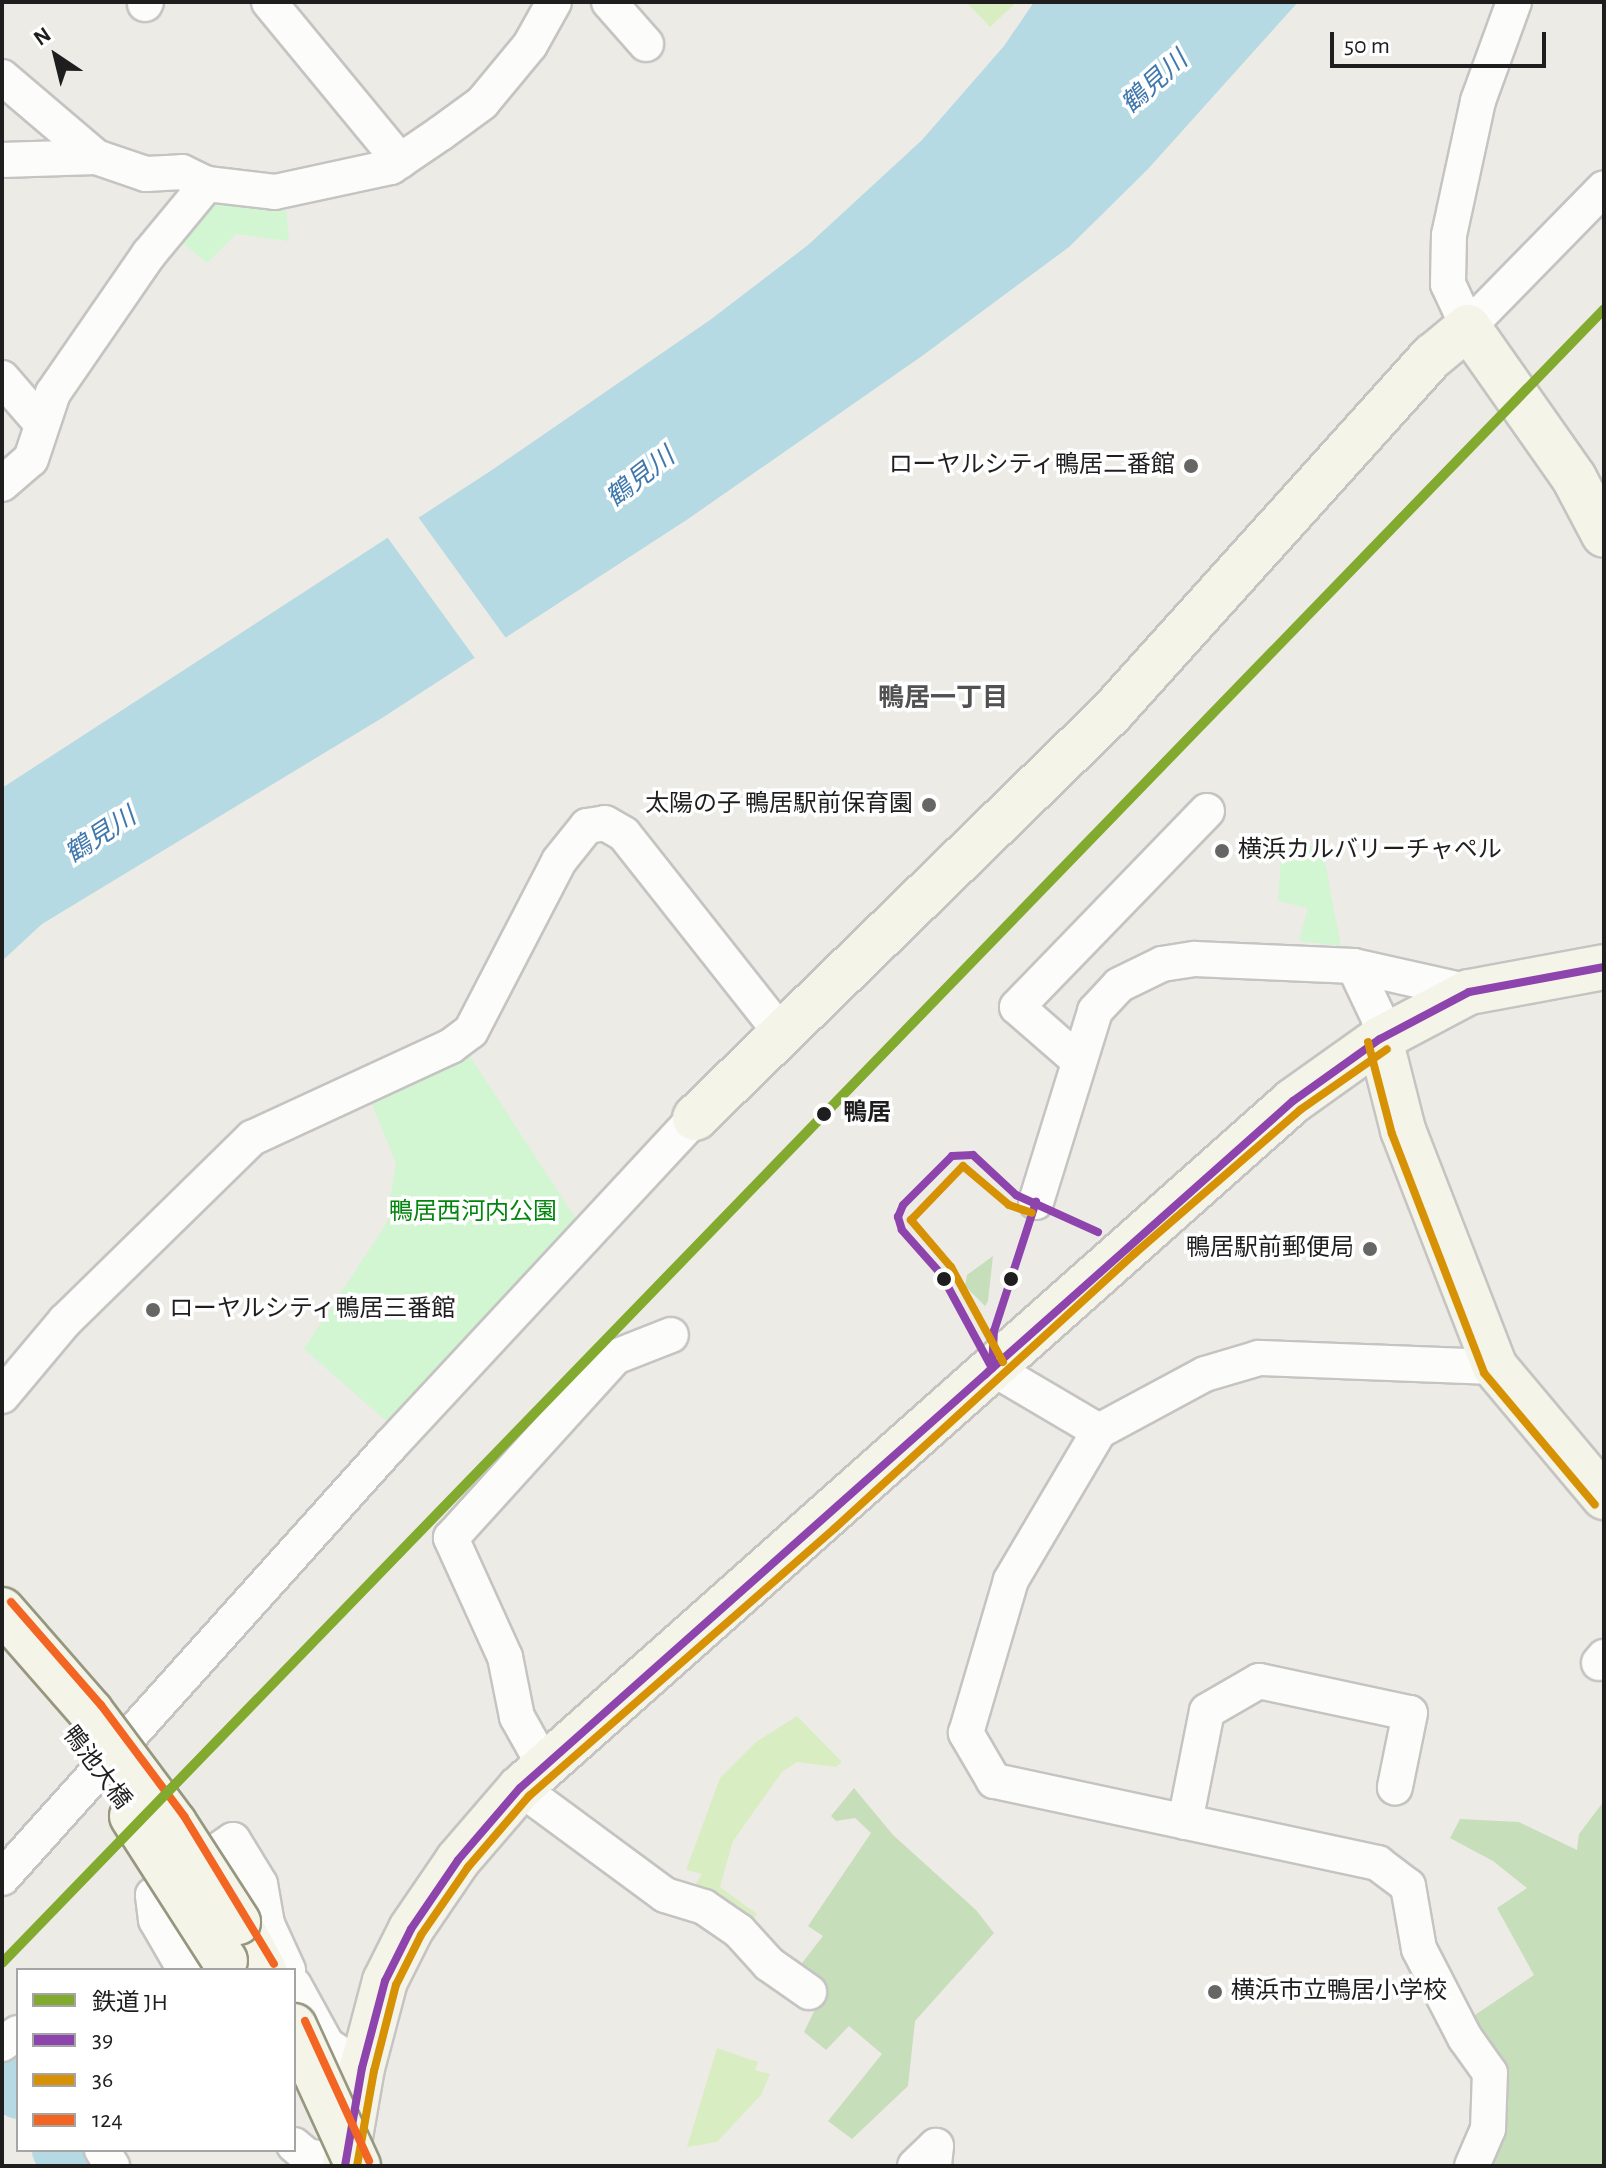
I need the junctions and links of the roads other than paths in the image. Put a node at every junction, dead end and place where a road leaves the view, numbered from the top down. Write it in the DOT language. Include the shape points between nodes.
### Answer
graph roads {
  1 [pos="269,2"];
  2 [pos="554,2"];
  3 [pos="609,2"];
  4 [pos="1514,2"];
  5 [pos="646,44"];
  6 [pos="4,84"];
  7 [pos="96,157"];
  8 [pos="2,160"];
  9 [pos="400,161"];
  10 [pos="207,184"];
  11 [pos="1604,188"];
  12 [pos="1468,327"];
  13 [pos="2,378"];
  14 [pos="41,423"];
  15 [pos="2,484"];
  16 [pos="1604,535"];
  17 [pos="1207,811"];
  18 [pos="1354,966"];
  19 [pos="1604,967"];
  20 [pos="1469,992"];
  21 [pos="781,1033"];
  22 [pos="1380,1039"];
  23 [pos="1079,1061"];
  24 [pos="695,1118"];
  25 [pos="1036,1202"];
  26 [pos="671,1335"];
  27 [pos="1495,1367"];
  28 [pos="992,1368"];
  29 [pos="2,1396"];
  30 [pos="1099,1431"];
  31 [pos="1604,1497"];
  32 [pos="2,1610"];
  33 [pos="2,1656"];
  34 [pos="533,1778"];
  35 [pos="1395,1787"];
  36 [pos="1185,1822"];
  37 [pos="2,1878"];
  38 [pos="184,1968"];
  39 [pos="229,1968"];
  40 [pos="263,1968"];
  41 [pos="287,1968"];
  42 [pos="296,1989"];
  43 [pos="809,1992"];
  44 [pos="296,2031"];
  45 [pos="362,2068"];
  46 [pos="296,2094"];
  47 [pos="296,2147"];
  48 [pos="346,2165"];
  49 [pos="915,2166"];
  50 [pos="934,2166"];
  51 [pos="1472,2166"];
  1 -- 9 [label="street"];
  2 -- 9 [label="street" via="530,45 482,103"];
  3 -- 5 [label="street"];
  4 -- 12 [label="street" via="1478,101 1449,235 1448,284"];
  6 -- 7 [label="street"];
  7 -- 8 [label="street"];
  7 -- 10 [label="street" via="146,174 182,172"];
  9 -- 10 [label="street" via="275,192"];
  10 -- 14 [label="street" via="132,278 53,393"];
  11 -- 12 [label="street"];
  12 -- 16 [label="street" via="1574,478"];
  12 -- 21 [label="street" via="1433,356 1111,713"];
  13 -- 14 [label="street"];
  14 -- 15 [label="street" via="31,459"];
  17 -- 23 [label="street" via="1017,1007"];
  18 -- 20 [label="street"];
  18 -- 22 [label="street" via="1379,1019"];
  18 -- 23 [label="street" via="1208,959 1162,964 1119,985 1095,1011"];
  19 -- 20 [label="street"];
  20 -- 22 [label="street"];
  21 -- 24 [label="street"];
  21 -- 29 [label="street" via="624,834 605,823 587,826 559,861 471,1031 451,1046 252,1138 65,1321"];
  22 -- 27 [label="street" via="1403,1130"];
  22 -- 28 [label="street" via="1293,1101"];
  23 -- 25 [label="street"];
  24 -- 37 [label="street" via="390,1446"];
  26 -- 34 [label="street" via="615,1357 451,1538 505,1657"];
  27 -- 30 [label="street" via="1259,1358 1205,1374"];
  27 -- 31 [label="street"];
  28 -- 30 [label="street"];
  28 -- 34 [label="street"];
  30 -- 36 [label="street" via="1011,1580 966,1733 994,1781"];
  32 -- 40 [label="street, 鴨池大橋, bridge" via="91,1712 174,1823"];
  33 -- 39 [label="street, 鴨池大橋, bridge" via="109,1784"];
  34 -- 43 [label="street" via="665,1895 704,1907"];
  34 -- 45 [label="street" via="458,1860 411,1929 385,1981"];
  35 -- 36 [label="street" via="1410,1713 1259,1681 1207,1711"];
  36 -- 51 [label="street" via="1378,1863 1408,1886 1419,1949 1465,2038 1490,2073 1488,2129"];
  38 -- 41 [label="street" via="156,1920 153,1895 233,1840 260,1884 267,1924"];
  42 -- 45 [label="street" via="327,2045"];
  44 -- 48 [label="street, bridge"];
  45 -- 48 [label="street"];
  46 -- 48 [label="street"];
  47 -- 48 [label="street" via="307,2156"];
  49 -- 50 [label="street" via="936,2146"];
}
